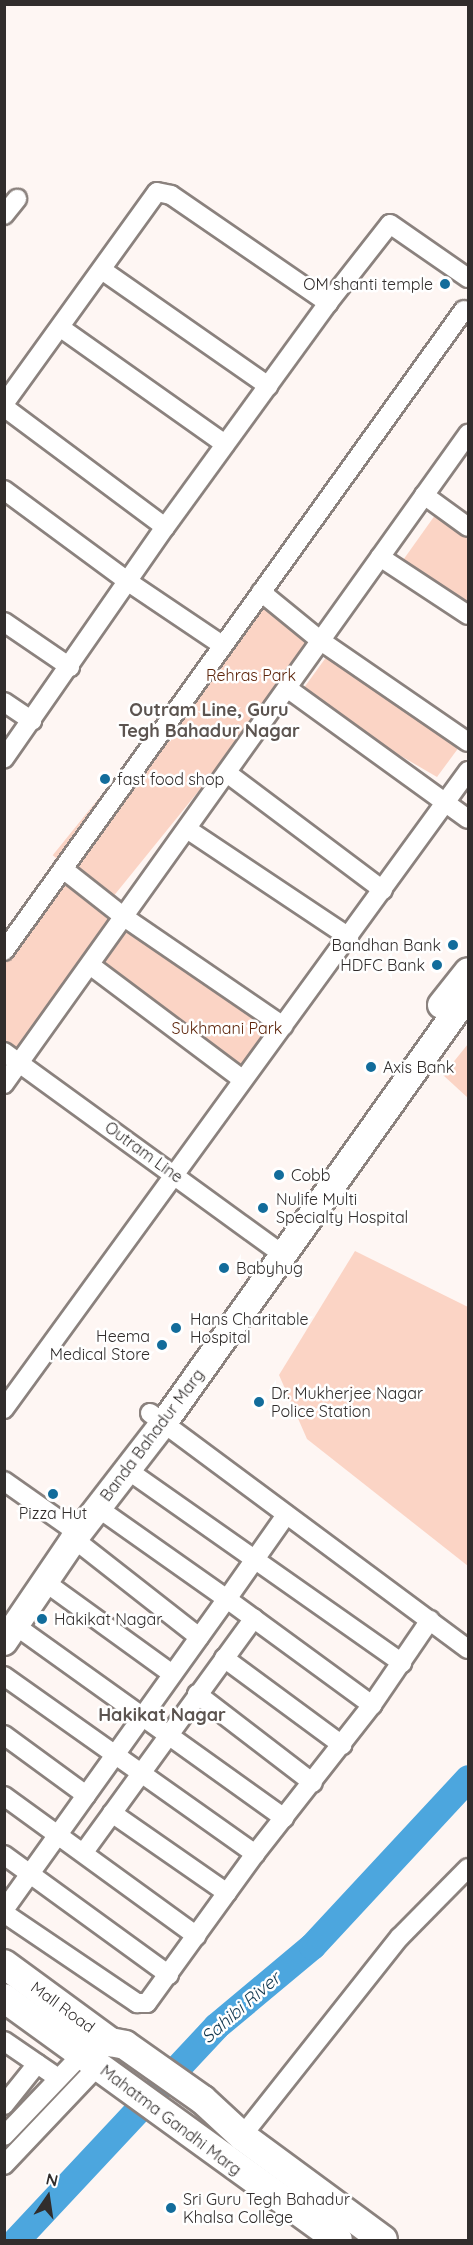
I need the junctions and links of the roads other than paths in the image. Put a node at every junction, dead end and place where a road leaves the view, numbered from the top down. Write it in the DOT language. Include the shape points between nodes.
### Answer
graph roads {
  1 [pos="17,199"];
  2 [pos="4,215"];
  3 [pos="102,270"];
  4 [pos="468,278"];
  5 [pos="328,303"];
  6 [pos="467,308"];
  7 [pos="61,328"];
  8 [pos="268,386"];
  9 [pos="4,406"];
  10 [pos="468,434"];
  11 [pos="225,444"];
  12 [pos="4,490"];
  13 [pos="424,495"];
  14 [pos="165,527"];
  15 [pos="468,527"];
  16 [pos="380,557"];
  17 [pos="130,583"];
  18 [pos="261,592"];
  19 [pos="468,615"];
  20 [pos="4,622"];
  21 [pos="321,641"];
  22 [pos="222,645"];
  23 [pos="70,667"];
  24 [pos="287,688"];
  25 [pos="4,702"];
  26 [pos="32,721"];
  27 [pos="468,742"];
  28 [pos="4,759"];
  29 [pos="468,771"];
  30 [pos="227,773"];
  31 [pos="446,803"];
  32 [pos="468,819"];
  33 [pos="187,830"];
  34 [pos="63,869"];
  35 [pos="383,890"];
  36 [pos="124,917"];
  37 [pos="348,937"];
  38 [pos="4,951"];
  39 [pos="90,965"];
  40 [pos="468,971"];
  41 [pos="468,995"];
  42 [pos="283,1026"];
  43 [pos="4,1052"];
  44 [pos="20,1063"];
  45 [pos="243,1080"];
  46 [pos="4,1084"];
  47 [pos="175,1174"];
  48 [pos="277,1250"];
  49 [pos="4,1409"];
  50 [pos="157,1418"];
  51 [pos="129,1471"];
  52 [pos="4,1481"];
  53 [pos="98,1508"];
  54 [pos="286,1515"];
  55 [pos="71,1532"];
  56 [pos="254,1560"];
  57 [pos="45,1582"];
  58 [pos="227,1599"];
  59 [pos="254,1618"];
  60 [pos="430,1620"];
  61 [pos="8,1626"];
  62 [pos="199,1637"];
  63 [pos="468,1649"];
  64 [pos="224,1658"];
  65 [pos="402,1664"];
  66 [pos="172,1674"];
  67 [pos="4,1676"];
  68 [pos="197,1695"];
  69 [pos="372,1705"];
  70 [pos="144,1714"];
  71 [pos="171,1733"];
  72 [pos="4,1735"];
  73 [pos="342,1745"];
  74 [pos="115,1755"];
  75 [pos="141,1773"];
  76 [pos="313,1783"];
  77 [pos="86,1795"];
  78 [pos="4,1796"];
  79 [pos="112,1813"];
  80 [pos="285,1818"];
  81 [pos="58,1836"];
  82 [pos="84,1852"];
  83 [pos="255,1854"];
  84 [pos="4,1855"];
  85 [pos="468,1868"];
  86 [pos="31,1873"];
  87 [pos="227,1893"];
  88 [pos="4,1912"];
  89 [pos="196,1936"];
  90 [pos="4,1964"];
  91 [pos="169,1975"];
  92 [pos="4,1998"];
  93 [pos="4,2040"];
  94 [pos="125,2045"];
  95 [pos="37,2064"];
  96 [pos="96,2065"];
  97 [pos="58,2078"];
  98 [pos="4,2105"];
  99 [pos="212,2107"];
  100 [pos="4,2136"];
  101 [pos="242,2136"];
  102 [pos="192,2138"];
  103 [pos="4,2165"];
  104 [pos="338,2241"];
  105 [pos="383,2241"];
  1 -- 2 [label="street"];
  3 -- 5 [label="street" via="151,196 164,191"];
  3 -- 7 [label="street"];
  3 -- 8 [label="street"];
  4 -- 5 [label="street" via="390,224"];
  5 -- 8 [label="street"];
  6 -- 18 [label="street"];
  7 -- 9 [label="street"];
  7 -- 11 [label="street"];
  8 -- 11 [label="street"];
  9 -- 14 [label="street"];
  10 -- 13 [label="street"];
  11 -- 14 [label="street"];
  12 -- 17 [label="street"];
  13 -- 15 [label="street"];
  13 -- 16 [label="street"];
  14 -- 17 [label="street"];
  16 -- 19 [label="street"];
  16 -- 21 [label="street"];
  17 -- 22 [label="street"];
  17 -- 23 [label="street"];
  18 -- 21 [label="street"];
  18 -- 22 [label="street"];
  20 -- 23 [label="street"];
  21 -- 24 [label="street"];
  21 -- 27 [label="street"];
  22 -- 34 [label="street"];
  23 -- 26 [label="street"];
  24 -- 30 [label="street"];
  24 -- 31 [label="street"];
  25 -- 26 [label="street"];
  26 -- 28 [label="street"];
  29 -- 31 [label="street"];
  30 -- 33 [label="street"];
  30 -- 35 [label="street"];
  31 -- 32 [label="street"];
  31 -- 35 [label="street"];
  33 -- 36 [label="street"];
  33 -- 37 [label="street"];
  34 -- 36 [label="street"];
  34 -- 38 [label="street"];
  35 -- 37 [label="street"];
  36 -- 39 [label="street"];
  36 -- 42 [label="street"];
  37 -- 42 [label="street"];
  39 -- 44 [label="street"];
  39 -- 45 [label="street"];
  40 -- 48 [label="street, Banda Bahadur Marg" via="384,1083"];
  41 -- 48 [label="street, Banda Bahadur Marg"];
  42 -- 45 [label="street"];
  43 -- 44 [label="street, Outram Line"];
  44 -- 46 [label="street"];
  44 -- 47 [label="street, Outram Line"];
  45 -- 47 [label="street"];
  47 -- 48 [label="street, Outram Line"];
  47 -- 49 [label="street"];
  48 -- 50 [label="street, Banda Bahadur Marg"];
  50 -- 51 [label="street, Banda Bahadur Marg"];
  50 -- 54 [label="street"];
  50 -- 55 [label="street, Banda Bahadur Marg"];
  51 -- 53 [label="street, Banda Bahadur Marg"];
  51 -- 56 [label="street"];
  52 -- 55 [label="street"];
  53 -- 55 [label="street, Banda Bahadur Marg"];
  53 -- 58 [label="street"];
  54 -- 56 [label="street"];
  54 -- 60 [label="street"];
  55 -- 57 [label="street, Banda Bahadur Marg"];
  55 -- 61 [label="street, Banda Bahadur Marg"];
  55 -- 62 [label="street"];
  56 -- 58 [label="street"];
  56 -- 65 [label="street"];
  57 -- 61 [label="street, Banda Bahadur Marg"];
  57 -- 66 [label="street"];
  58 -- 59 [label="street"];
  58 -- 62 [label="street"];
  59 -- 64 [label="street"];
  59 -- 69 [label="street"];
  60 -- 63 [label="street"];
  60 -- 65 [label="street"];
  61 -- 70 [label="street"];
  62 -- 66 [label="street"];
  64 -- 68 [label="street"];
  64 -- 73 [label="street"];
  65 -- 69 [label="street"];
  66 -- 70 [label="street"];
  67 -- 74 [label="street"];
  68 -- 71 [label="street"];
  68 -- 76 [label="street"];
  69 -- 73 [label="street"];
  70 -- 71 [label="street"];
  70 -- 74 [label="street"];
  71 -- 75 [label="street"];
  71 -- 80 [label="street"];
  72 -- 77 [label="street"];
  73 -- 76 [label="street"];
  74 -- 75 [label="street"];
  74 -- 77 [label="street"];
  75 -- 79 [label="street"];
  75 -- 83 [label="street"];
  76 -- 80 [label="street"];
  77 -- 81 [label="street"];
  78 -- 81 [label="street"];
  79 -- 82 [label="street"];
  79 -- 87 [label="street"];
  80 -- 83 [label="street"];
  81 -- 82 [label="street"];
  81 -- 86 [label="street"];
  82 -- 89 [label="street"];
  83 -- 87 [label="street"];
  84 -- 86 [label="street"];
  85 -- 101 [label="street" via="400,1937"];
  86 -- 88 [label="street"];
  86 -- 91 [label="street"];
  87 -- 89 [label="street"];
  88 -- 91 [label="street" via="136,2003 147,2003"];
  89 -- 91 [label="street"];
  90 -- 94 [label="main road, Mall Road" via="110,2042"];
  92 -- 96 [label="main road, Mahatma Gandhi Marg"];
  93 -- 95 [label="street"];
  94 -- 99 [label="main road, Mahatma Gandhi Marg"];
  95 -- 97 [label="street"];
  95 -- 98 [label="street"];
  96 -- 97 [label="street"];
  96 -- 102 [label="main road, Mahatma Gandhi Marg"];
  96 -- 103 [label="street"];
  97 -- 100 [label="street"];
  99 -- 101 [label="main road, Mahatma Gandhi Marg"];
  99 -- 102 [label="main road"];
  101 -- 105 [label="main road, Mahatma Gandhi Marg"];
  102 -- 104 [label="main road, Mahatma Gandhi Marg"];
}
